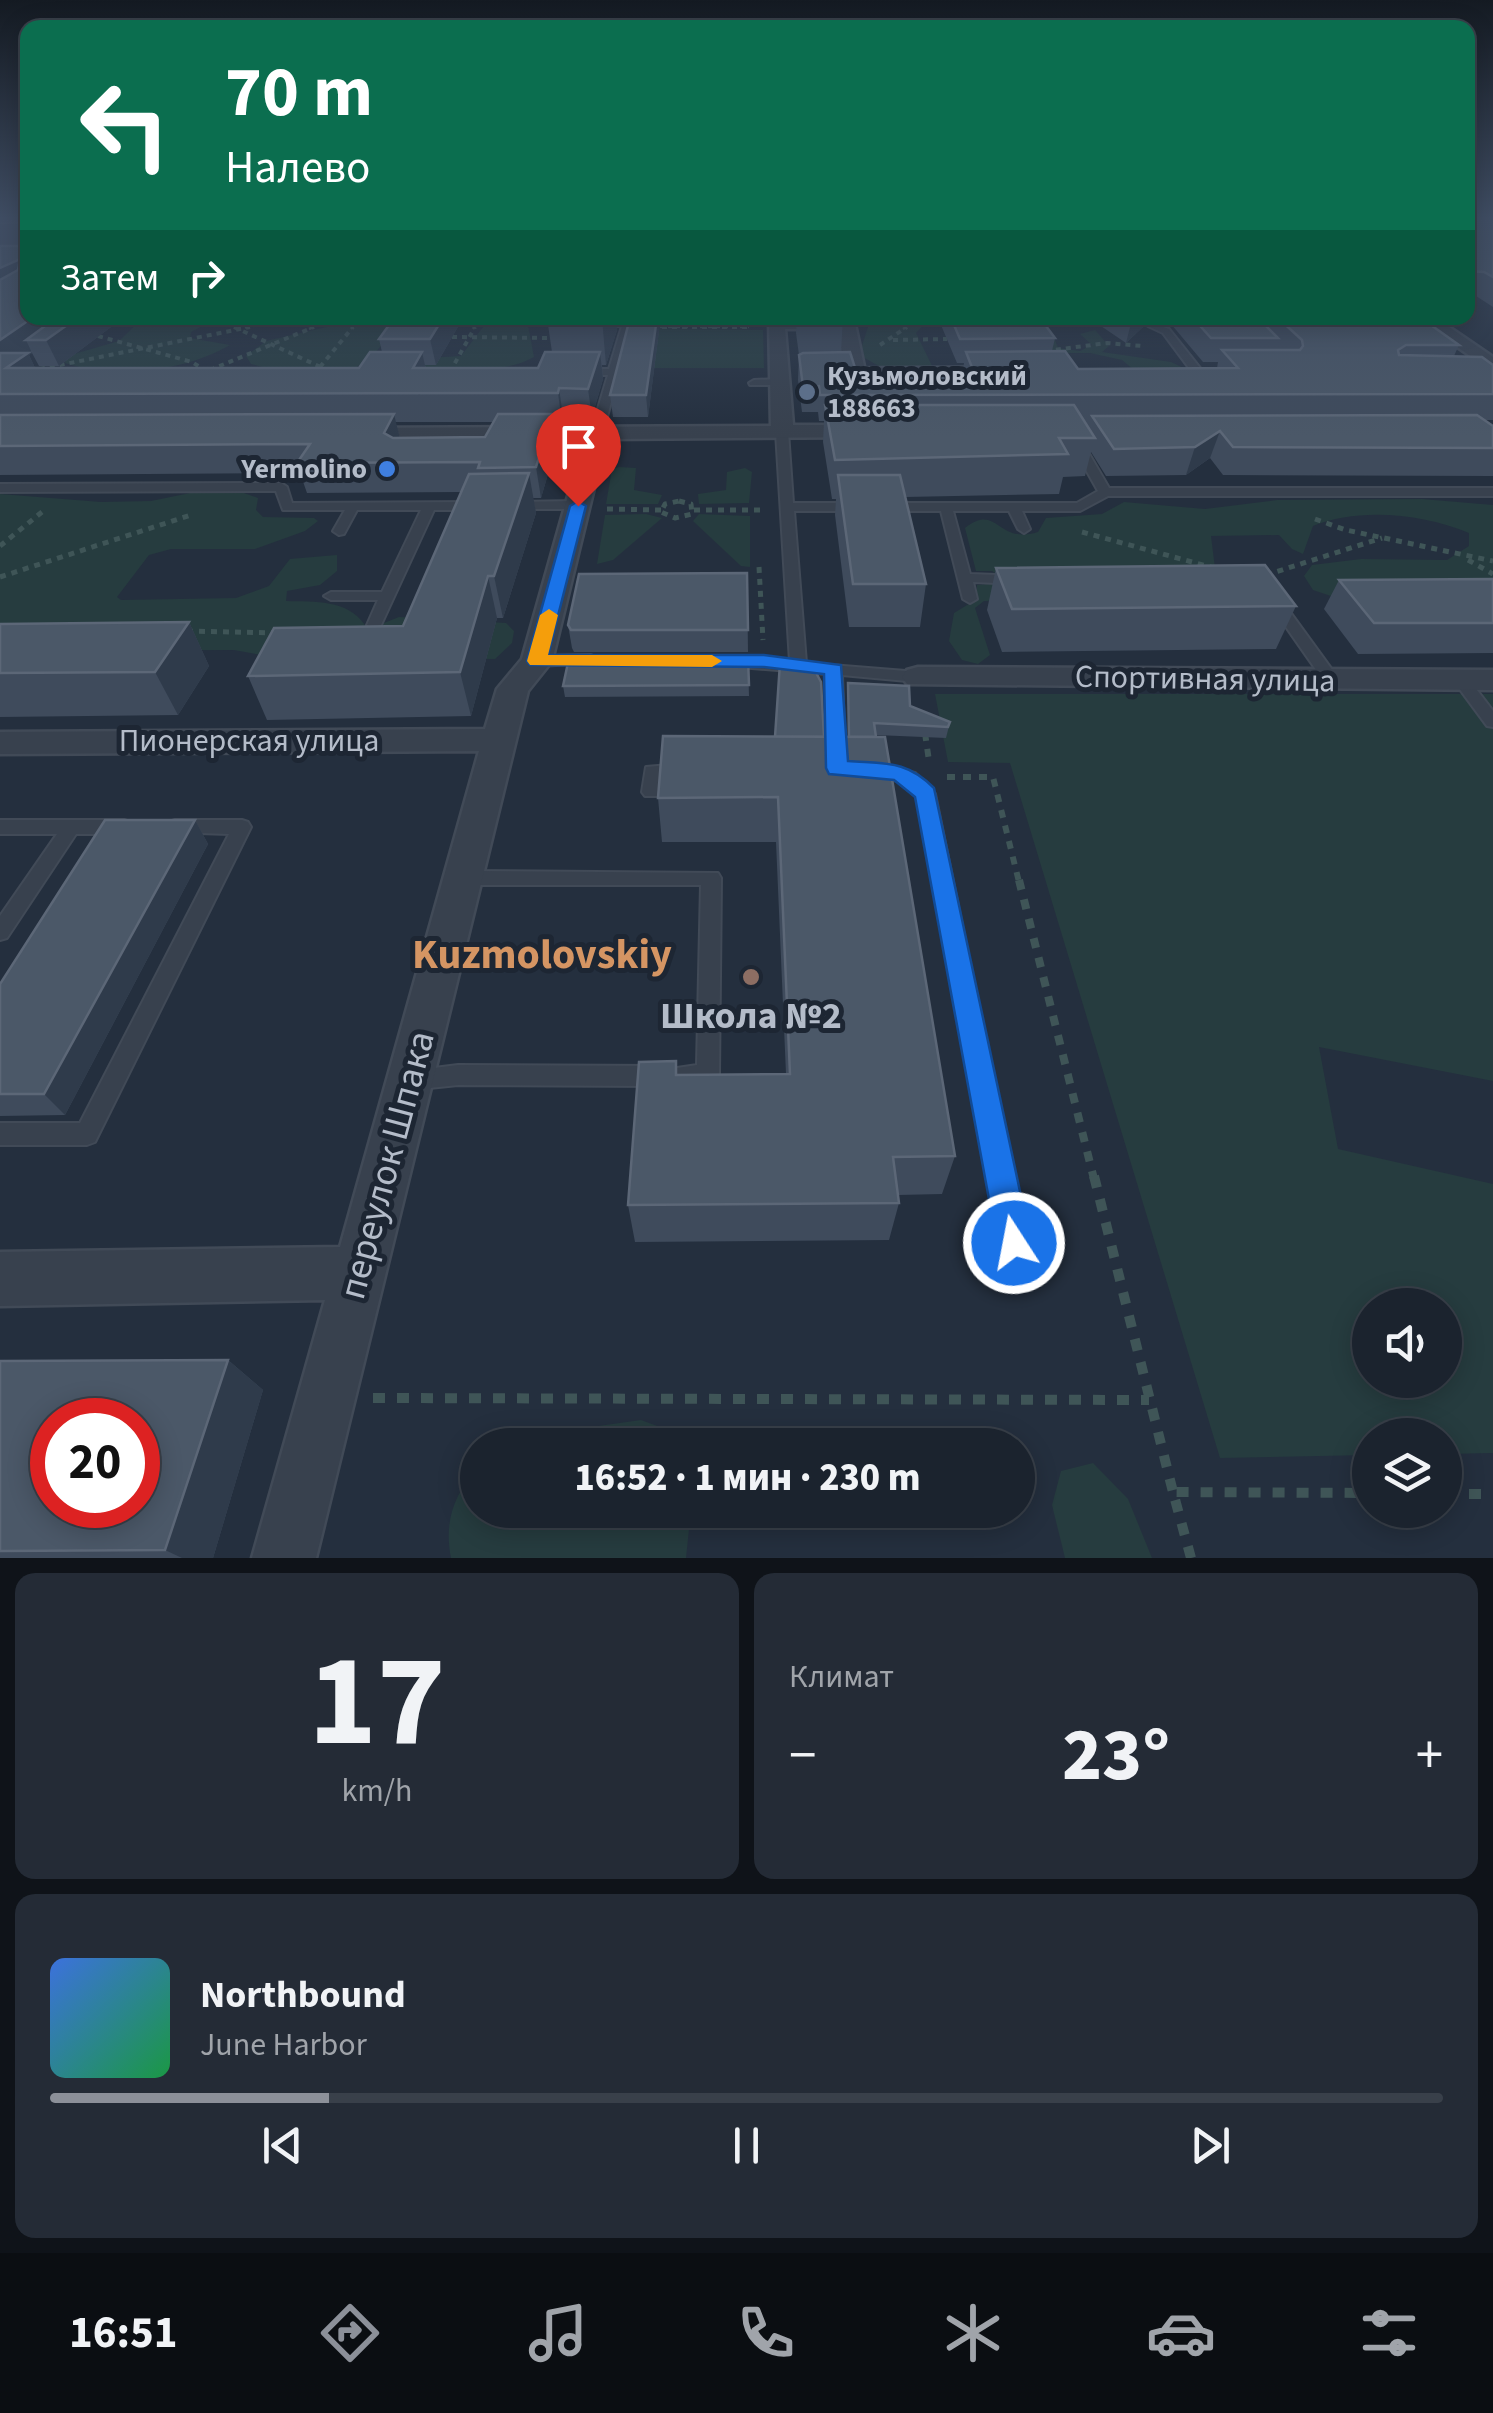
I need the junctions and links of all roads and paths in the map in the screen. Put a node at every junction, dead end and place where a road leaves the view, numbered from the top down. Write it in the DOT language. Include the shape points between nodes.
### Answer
graph roads {
  1 [pos="228,325"];
  2 [pos="261,325"];
  3 [pos="317,325"];
  4 [pos="354,325"];
  5 [pos="475,325"];
  6 [pos="557,325"];
  7 [pos="627,325"];
  8 [pos="846,325"];
  9 [pos="912,325"];
  10 [pos="1153,325"];
  11 [pos="1433,325"];
  12 [pos="776,327"];
  13 [pos="626,328"];
  14 [pos="242,329"];
  15 [pos="98,336"];
  16 [pos="452,336"];
  17 [pos="469,336"];
  18 [pos="552,338"];
  19 [pos="947,339"];
  20 [pos="890,340"];
  21 [pos="1034,342"];
  22 [pos="276,345"];
  23 [pos="144,348"];
  24 [pos="1046,351"];
  25 [pos="1055,357"];
  26 [pos="1187,358"];
  27 [pos="848,366"];
  28 [pos="320,367"];
  29 [pos="34,370"];
  30 [pos="996,370"];
  31 [pos="1172,370"];
  32 [pos="1196,370"];
  33 [pos="1211,370"];
  34 [pos="1485,371"];
  35 [pos="334,372"];
  36 [pos="450,372"];
  37 [pos="576,372"];
  38 [pos="615,372"];
  39 [pos="785,375"];
  40 [pos="1493,376"];
  41 [pos="754,383"];
  42 [pos="611,386"];
  43 [pos="626,386"];
  44 [pos="597,432"];
  45 [pos="782,432"];
  46 [pos="889,432"];
  47 [pos="1069,432"];
  48 [pos="339,433"];
  49 [pos="0,488"];
  50 [pos="1105,492"];
  51 [pos="1245,492"];
  52 [pos="1493,492"];
  53 [pos="354,507"];
  54 [pos="429,507"];
  55 [pos="946,507"];
  56 [pos="1014,507"];
  57 [pos="577,508"];
  58 [pos="788,509"];
  59 [pos="661,510"];
  60 [pos="694,510"];
  61 [pos="198,513"];
  62 [pos="1024,529"];
  63 [pos="339,530"];
  64 [pos="1080,531"];
  65 [pos="1382,538"];
  66 [pos="1463,556"];
  67 [pos="1493,561"];
  68 [pos="1215,568"];
  69 [pos="1178,570"];
  70 [pos="1493,574"];
  71 [pos="0,577"];
  72 [pos="1258,577"];
  73 [pos="964,578"];
  74 [pos="996,579"];
  75 [pos="332,596"];
  76 [pos="387,596"];
  77 [pos="970,599"];
  78 [pos="374,625"];
  79 [pos="187,630"];
  80 [pos="285,633"];
  81 [pos="604,660"];
  82 [pos="537,661"];
  83 [pos="704,661"];
  84 [pos="798,664"];
  85 [pos="834,670"];
  86 [pos="918,676"];
  87 [pos="1461,680"];
  88 [pos="1493,680"];
  89 [pos="1332,681"];
  90 [pos="1493,722"];
  91 [pos="499,740"];
  92 [pos="0,742"];
  93 [pos="708,770"];
  94 [pos="651,792"];
  95 [pos="0,827"];
  96 [pos="71,827"];
  97 [pos="462,878"];
  98 [pos="0,932"];
  99 [pos="409,1079"];
  100 [pos="0,1134"];
  101 [pos="1014,1243"];
  102 [pos="358,1273"];
  103 [pos="0,1279"];
  104 [pos="366,1398"];
  105 [pos="1149,1400"];
  106 [pos="1173,1492"];
  107 [pos="1352,1493"];
  108 [pos="1462,1494"];
  109 [pos="1493,1494"];
  110 [pos="284,1558"];
  111 [pos="1191,1558"];
  1 -- 14 [label="path"];
  2 -- 14 [label="path"];
  3 -- 22 [label="path"];
  4 -- 28 [label="path"];
  5 -- 17 [label="path"];
  6 -- 18 [label="lane"];
  7 -- 13 [label="lane"];
  8 -- 27 [label="street"];
  9 -- 20 [label="path"];
  10 -- 26 [label="lane"];
  11 -- 34 [label="street"];
  12 -- 13 [label="path"];
  12 -- 39 [label="street"];
  13 -- 38 [label="lane"];
  14 -- 22 [label="path"];
  14 -- 23 [label="path"];
  15 -- 23 [label="path"];
  16 -- 17 [label="path"];
  17 -- 18 [label="path"];
  17 -- 36 [label="path"];
  19 -- 20 [label="path"];
  20 -- 27 [label="path"];
  21 -- 24 [label="path"];
  22 -- 23 [label="path" via="203,372 192,362"];
  22 -- 28 [label="path"];
  23 -- 29 [label="path"];
  24 -- 25 [label="path"];
  24 -- 26 [label="path" via="1131,344"];
  26 -- 32 [label="lane"];
  27 -- 30 [label="lane"];
  28 -- 35 [label="path"];
  31 -- 32 [label="lane"];
  32 -- 33 [label="lane"];
  34 -- 40 [label="lane"];
  37 -- 38 [label="lane"];
  38 -- 42 [label="lane"];
  39 -- 41 [label="lane"];
  39 -- 45 [label="street"];
  42 -- 43 [label="lane"];
  42 -- 44 [label="lane"];
  44 -- 45 [label="street"];
  44 -- 48 [label="street" via="495,441"];
  44 -- 57 [label="street, переулок Шпака"];
  45 -- 46 [label="street"];
  45 -- 58 [label="lane"];
  47 -- 50 [label="lane"];
  49 -- 53 [label="lane" via="281,487 287,507"];
  50 -- 51 [label="lane"];
  50 -- 56 [label="lane" via="1080,507"];
  51 -- 52 [label="lane"];
  51 -- 65 [label="path"];
  53 -- 54 [label="lane"];
  53 -- 63 [label="lane"];
  54 -- 57 [label="lane"];
  54 -- 76 [label="lane"];
  55 -- 56 [label="lane"];
  55 -- 58 [label="lane"];
  55 -- 73 [label="lane"];
  56 -- 62 [label="lane"];
  57 -- 59 [label="path"];
  57 -- 82 [label="street, переулок Шпака"];
  58 -- 60 [label="path"];
  58 -- 84 [label="lane"];
  59 -- 60 [label="path" via="675,518"];
  59 -- 60 [label="path" via="679,502"];
  61 -- 71 [label="path"];
  64 -- 68 [label="path"];
  65 -- 66 [label="path"];
  65 -- 72 [label="path"];
  66 -- 67 [label="path"];
  66 -- 70 [label="path"];
  68 -- 69 [label="path"];
  68 -- 72 [label="path"];
  72 -- 89 [label="lane"];
  73 -- 74 [label="lane"];
  73 -- 77 [label="lane"];
  75 -- 76 [label="lane"];
  76 -- 78 [label="lane"];
  79 -- 80 [label="path"];
  81 -- 82 [label="lane"];
  82 -- 91 [label="street, переулок Шпака" via="513,689"];
  83 -- 84 [label="lane"];
  84 -- 85 [label="lane"];
  85 -- 86 [label="lane"];
  85 -- 101 [label="lane" via="828,769 897,772 926,794"];
  86 -- 89 [label="street, Спортивная улица"];
  86 -- 105 [label="path" via="931,777 993,777"];
  87 -- 88 [label="street, Спортивная улица"];
  87 -- 89 [label="street, Спортивная улица"];
  87 -- 90 [label="lane"];
  91 -- 92 [label="street, Пионерская улица"];
  91 -- 97 [label="street, переулок Шпака"];
  93 -- 94 [label="lane" via="652,770"];
  95 -- 96 [label="lane"];
  96 -- 98 [label="lane"];
  96 -- 100 [label="lane" via="242,827 87,1134"];
  97 -- 99 [label="street, переулок Шпака"];
  97 -- 99 [label="lane" via="710,878 708,1075"];
  99 -- 102 [label="street, переулок Шпака"];
  102 -- 103 [label="street"];
  102 -- 110 [label="street, переулок Шпака"];
  104 -- 105 [label="path"];
  105 -- 106 [label="path"];
  106 -- 107 [label="path"];
  106 -- 111 [label="path"];
  108 -- 109 [label="path"];
}
